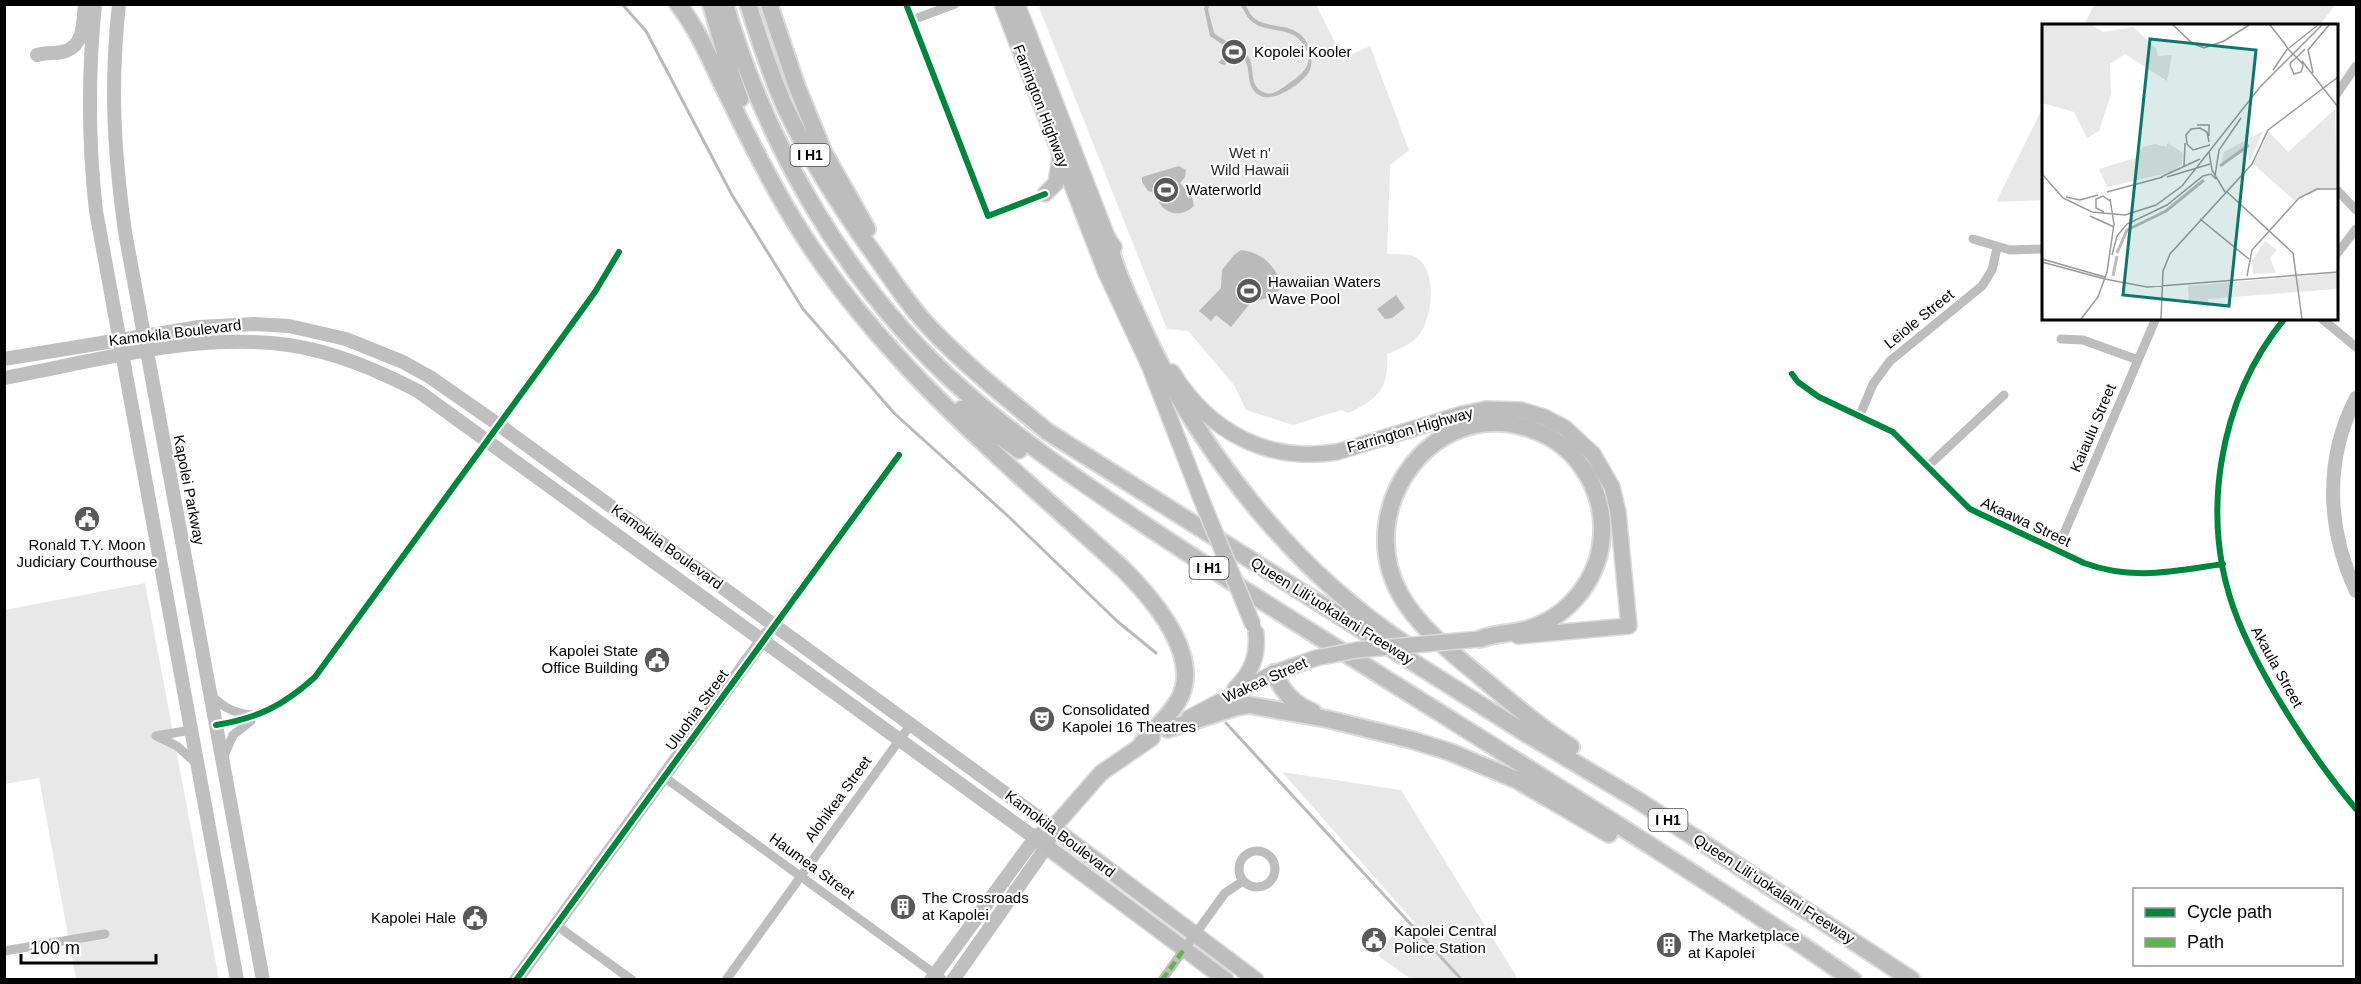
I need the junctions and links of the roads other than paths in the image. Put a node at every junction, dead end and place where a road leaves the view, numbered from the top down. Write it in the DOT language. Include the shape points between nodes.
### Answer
graph roads {
  1 [pos="85,4"];
  2 [pos="95,4"];
  3 [pos="119,4"];
  4 [pos="678,4"];
  5 [pos="711,4"];
  6 [pos="725,4"];
  7 [pos="748,4"];
  8 [pos="769,4"];
  9 [pos="906,4"];
  10 [pos="955,4"];
  11 [pos="1005,6"];
  12 [pos="912,20"];
  13 [pos="38,55"];
  14 [pos="2356,66"];
  15 [pos="2337,94"];
  16 [pos="1060,155"];
  17 [pos="2337,190"];
  18 [pos="1044,194"];
  19 [pos="778,195"];
  20 [pos="1079,203"];
  21 [pos="2356,210"];
  22 [pos="2356,230"];
  23 [pos="1108,239"];
  24 [pos="1973,239"];
  25 [pos="1997,248"];
  26 [pos="2042,249"];
  27 [pos="619,252"];
  28 [pos="2337,254"];
  29 [pos="839,289"];
  30 [pos="900,291"];
  31 [pos="2155,320"];
  32 [pos="2283,320"];
  33 [pos="2323,320"];
  34 [pos="143,335"];
  35 [pos="119,339"];
  36 [pos="2061,339"];
  37 [pos="2356,347"];
  38 [pos="147,352"];
  39 [pos="122,356"];
  40 [pos="4,359"];
  41 [pos="2138,360"];
  42 [pos="1792,374"];
  43 [pos="4,378"];
  44 [pos="2004,395"];
  45 [pos="2356,398"];
  46 [pos="1860,415"];
  47 [pos="499,425"];
  48 [pos="488,441"];
  49 [pos="899,455"];
  50 [pos="1928,466"];
  51 [pos="2057,550"];
  52 [pos="2223,564"];
  53 [pos="1205,566"];
  54 [pos="2356,591"];
  55 [pos="774,625"];
  56 [pos="1629,627"];
  57 [pos="1254,629"];
  58 [pos="1480,639"];
  59 [pos="762,640"];
  60 [pos="1274,673"];
  61 [pos="210,694"];
  62 [pos="1228,696"];
  63 [pos="257,716"];
  64 [pos="1327,719"];
  65 [pos="911,724"];
  66 [pos="216,725"];
  67 [pos="1168,729"];
  68 [pos="191,730"];
  69 [pos="1530,735"];
  70 [pos="900,739"];
  71 [pos="1142,743"];
  72 [pos="223,763"];
  73 [pos="198,765"];
  74 [pos="664,777"];
  75 [pos="2356,809"];
  76 [pos="1053,828"];
  77 [pos="1041,842"];
  78 [pos="800,876"];
  79 [pos="1243,880"];
  80 [pos="1803,909"];
  81 [pos="556,925"];
  82 [pos="105,934"];
  83 [pos="1194,934"];
  84 [pos="1185,948"];
  85 [pos="4,951"];
  86 [pos="936,978"];
  87 [pos="237,980"];
  88 [pos="263,980"];
  89 [pos="516,980"];
  90 [pos="632,980"];
  91 [pos="726,980"];
  92 [pos="952,980"];
  93 [pos="1162,980"];
  94 [pos="1226,980"];
  95 [pos="1256,980"];
  96 [pos="1848,980"];
  97 [pos="1853,980"];
  98 [pos="1912,980"];
  1 -- 13 [label="main road" via="81,37 76,44 65,51"];
  2 -- 35 [label="main road" via="89,73 91,167"];
  3 -- 34 [label="main road, Kapolei Parkway" via="113,90 115,150"];
  4 -- 19 [label="highway" via="699,35"];
  5 -- 19 [label="highway" via="732,77"];
  6 -- 53 [label="highway, Queen Liliʻuokalani Freeway / I H1" via="754,90 785,157 830,232 892,317 962,390 1007,428"];
  7 -- 30 [label="highway, Queen Liliʻuokalani Freeway / I H1" via="786,109 815,165"];
  8 -- 30 [label="highway" via="824,153"];
  9 -- 12 [label="street"];
  10 -- 12 [label="street"];
  11 -- 16 [label="main road, Farrington Highway"];
  11 -- 23 [label="main road, Farrington Highway"];
  12 -- 18 [label="street" via="988,216"];
  14 -- 15 [label="street"];
  16 -- 18 [label="main road" via="1056,183"];
  16 -- 20 [label="main road, Farrington Highway"];
  17 -- 21 [label="street"];
  18 -- 20 [label="main road" via="1060,195"];
  19 -- 29 [label="highway"];
  20 -- 57 [label="main road, Farrington Highway, bridge" via="1106,273 1149,364"];
  22 -- 28 [label="street"];
  23 -- 56 [label="main road, Farrington Highway" via="1158,348 1188,394 1233,434 1264,449 1305,455 1337,452 1486,408 1521,410 1565,428 1593,454 1612,487"];
  23 -- 69 [label="highway" via="1134,309 1173,390 1251,501 1306,561 1373,621"];
  24 -- 25 [label="street"];
  25 -- 26 [label="street"];
  25 -- 46 [label="street, Leiole Street" via="1992,270 1982,286 1890,361 1873,384"];
  27 -- 47 [label="street" via="595,292"];
  29 -- 53 [label="highway" via="947,397 975,419 1136,527"];
  29 -- 71 [label="highway" via="941,404 1123,569 1162,613 1184,664 1184,686 1178,702"];
  30 -- 69 [label="highway, Queen Liliʻuokalani Freeway / I H1" via="934,332 981,377 1048,432"];
  31 -- 41 [label="street, Kaiaulu Street"];
  32 -- 52 [label="street, Akaula Street" via="2252,367 2226,436 2218,509"];
  33 -- 37 [label="street"];
  34 -- 35 [label="main road, Kamokila Boulevard"];
  34 -- 38 [label="main road, Kapolei Parkway"];
  34 -- 47 [label="main road, Kamokila Boulevard" via="254,324 346,339 430,377"];
  35 -- 39 [label="main road"];
  35 -- 40 [label="main road, Kamokila Boulevard"];
  36 -- 41 [label="street" via="2084,340"];
  38 -- 39 [label="main road, Kamokila Boulevard"];
  38 -- 48 [label="main road, Kamokila Boulevard" via="222,342 314,350 388,376"];
  38 -- 61 [label="main road, Kapolei Parkway"];
  39 -- 43 [label="main road, Kamokila Boulevard"];
  39 -- 68 [label="main road"];
  41 -- 51 [label="street, Kaiaulu Street"];
  42 -- 46 [label="street, Akaawa Street" via="1819,397"];
  44 -- 50 [label="street"];
  45 -- 54 [label="main road" via="2336,456 2332,503 2340,550"];
  46 -- 50 [label="street, Akaawa Street" via="1893,432"];
  47 -- 48 [label="street"];
  47 -- 55 [label="main road, Kamokila Boulevard"];
  48 -- 59 [label="main road, Kamokila Boulevard"];
  48 -- 63 [label="street" via="315,677 288,700"];
  49 -- 55 [label="street, Uluohia Street"];
  50 -- 51 [label="street, Akaawa Street" via="1970,509"];
  51 -- 52 [label="street, Akaawa Street" via="2099,569 2130,574"];
  52 -- 75 [label="street, Akaula Street" via="2237,618 2252,652 2298,730"];
  53 -- 97 [label="highway, Queen Liliʻuokalani Freeway / I H1" via="1545,779"];
  55 -- 59 [label="main road, Uluohia Street"];
  55 -- 65 [label="main road, Kamokila Boulevard"];
  56 -- 58 [label="main road, Wakea Street"];
  57 -- 60 [label="main road, Farrington Highway"];
  57 -- 62 [label="main road" via="1254,663"];
  58 -- 60 [label="main road, Wakea Street, bridge" via="1316,657"];
  58 -- 80 [label="highway" via="1533,627 1565,609 1588,580 1601,545 1600,508 1580,464 1552,439 1518,425 1493,423 1457,431 1426,450 1404,476 1394,494 1386,527 1388,562 1400,595 1454,654 1544,730 1693,825"];
  59 -- 70 [label="main road, Kamokila Boulevard"];
  59 -- 74 [label="main road, Uluohia Street"];
  60 -- 62 [label="main road, Wakea Street"];
  60 -- 64 [label="highway" via="1290,698"];
  61 -- 63 [label="street" via="232,712"];
  61 -- 66 [label="main road, Kapolei Parkway"];
  62 -- 67 [label="main road, Wakea Street"];
  63 -- 66 [label="street"];
  63 -- 72 [label="street" via="233,735"];
  64 -- 67 [label="highway" via="1249,705"];
  64 -- 96 [label="highway" via="1412,740 1517,780 1780,943"];
  65 -- 70 [label="street, Alohikea Street"];
  65 -- 76 [label="main road, Kamokila Boulevard"];
  66 -- 68 [label="main road"];
  66 -- 72 [label="main road, Kapolei Parkway"];
  67 -- 71 [label="main road, Wakea Street"];
  68 -- 73 [label="main road"];
  68 -- 73 [label="street" via="156,736 177,746"];
  69 -- 80 [label="highway, Queen Liliʻuokalani Freeway / I H1" via="1640,801"];
  70 -- 77 [label="main road, Kamokila Boulevard"];
  70 -- 78 [label="street, Alohikea Street"];
  71 -- 76 [label="main road, Wakea Street" via="1101,773"];
  72 -- 88 [label="main road, Kapolei Parkway"];
  73 -- 87 [label="main road"];
  74 -- 78 [label="street, Haumea Street"];
  74 -- 81 [label="main road, Uluohia Street"];
  76 -- 77 [label="main road, Wakea Street"];
  76 -- 83 [label="main road, Kamokila Boulevard"];
  77 -- 84 [label="main road, Kamokila Boulevard"];
  77 -- 86 [label="main road, Wakea Street"];
  77 -- 92 [label="main road, Wakea Street"];
  78 -- 86 [label="street, Haumea Street"];
  78 -- 91 [label="street, Alohikea Street"];
  79 -- 83 [label="street" via="1225,893"];
  80 -- 98 [label="highway, Queen Liliʻuokalani Freeway / I H1"];
  81 -- 89 [label="main road, Uluohia Street"];
  81 -- 90 [label="street"];
  82 -- 85 [label="street"];
  83 -- 84 [label="street"];
  83 -- 95 [label="main road, Kamokila Boulevard"];
  84 -- 93 [label="street"];
  84 -- 94 [label="main road, Kamokila Boulevard"];
}
